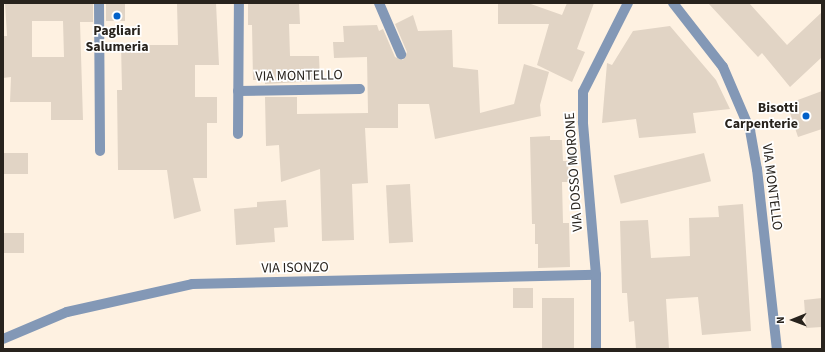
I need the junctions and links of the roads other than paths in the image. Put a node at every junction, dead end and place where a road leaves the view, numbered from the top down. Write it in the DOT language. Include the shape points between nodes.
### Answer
graph roads {
  1 [pos="99,3"];
  2 [pos="239,3"];
  3 [pos="379,3"];
  4 [pos="628,3"];
  5 [pos="673,3"];
  6 [pos="401,54"];
  7 [pos="360,89"];
  8 [pos="238,91"];
  9 [pos="238,134"];
  10 [pos="100,150"];
  11 [pos="596,275"];
  12 [pos="3,339"];
  13 [pos="596,349"];
  14 [pos="777,349"];
  1 -- 10 [label="street"];
  2 -- 8 [label="street, VIA MONTELLO"];
  3 -- 6 [label="street"];
  4 -- 11 [label="street, VIA DOSSO MORONE" via="583,92 583,122"];
  5 -- 14 [label="street, VIA MONTELLO" via="723,67 750,130 757,169"];
  7 -- 8 [label="street, VIA MONTELLO"];
  8 -- 9 [label="street, VIA MONTELLO"];
  11 -- 12 [label="street, VIA ISONZO" via="192,284 67,312"];
  11 -- 13 [label="street, VIA DOSSO MORONE"];
}
